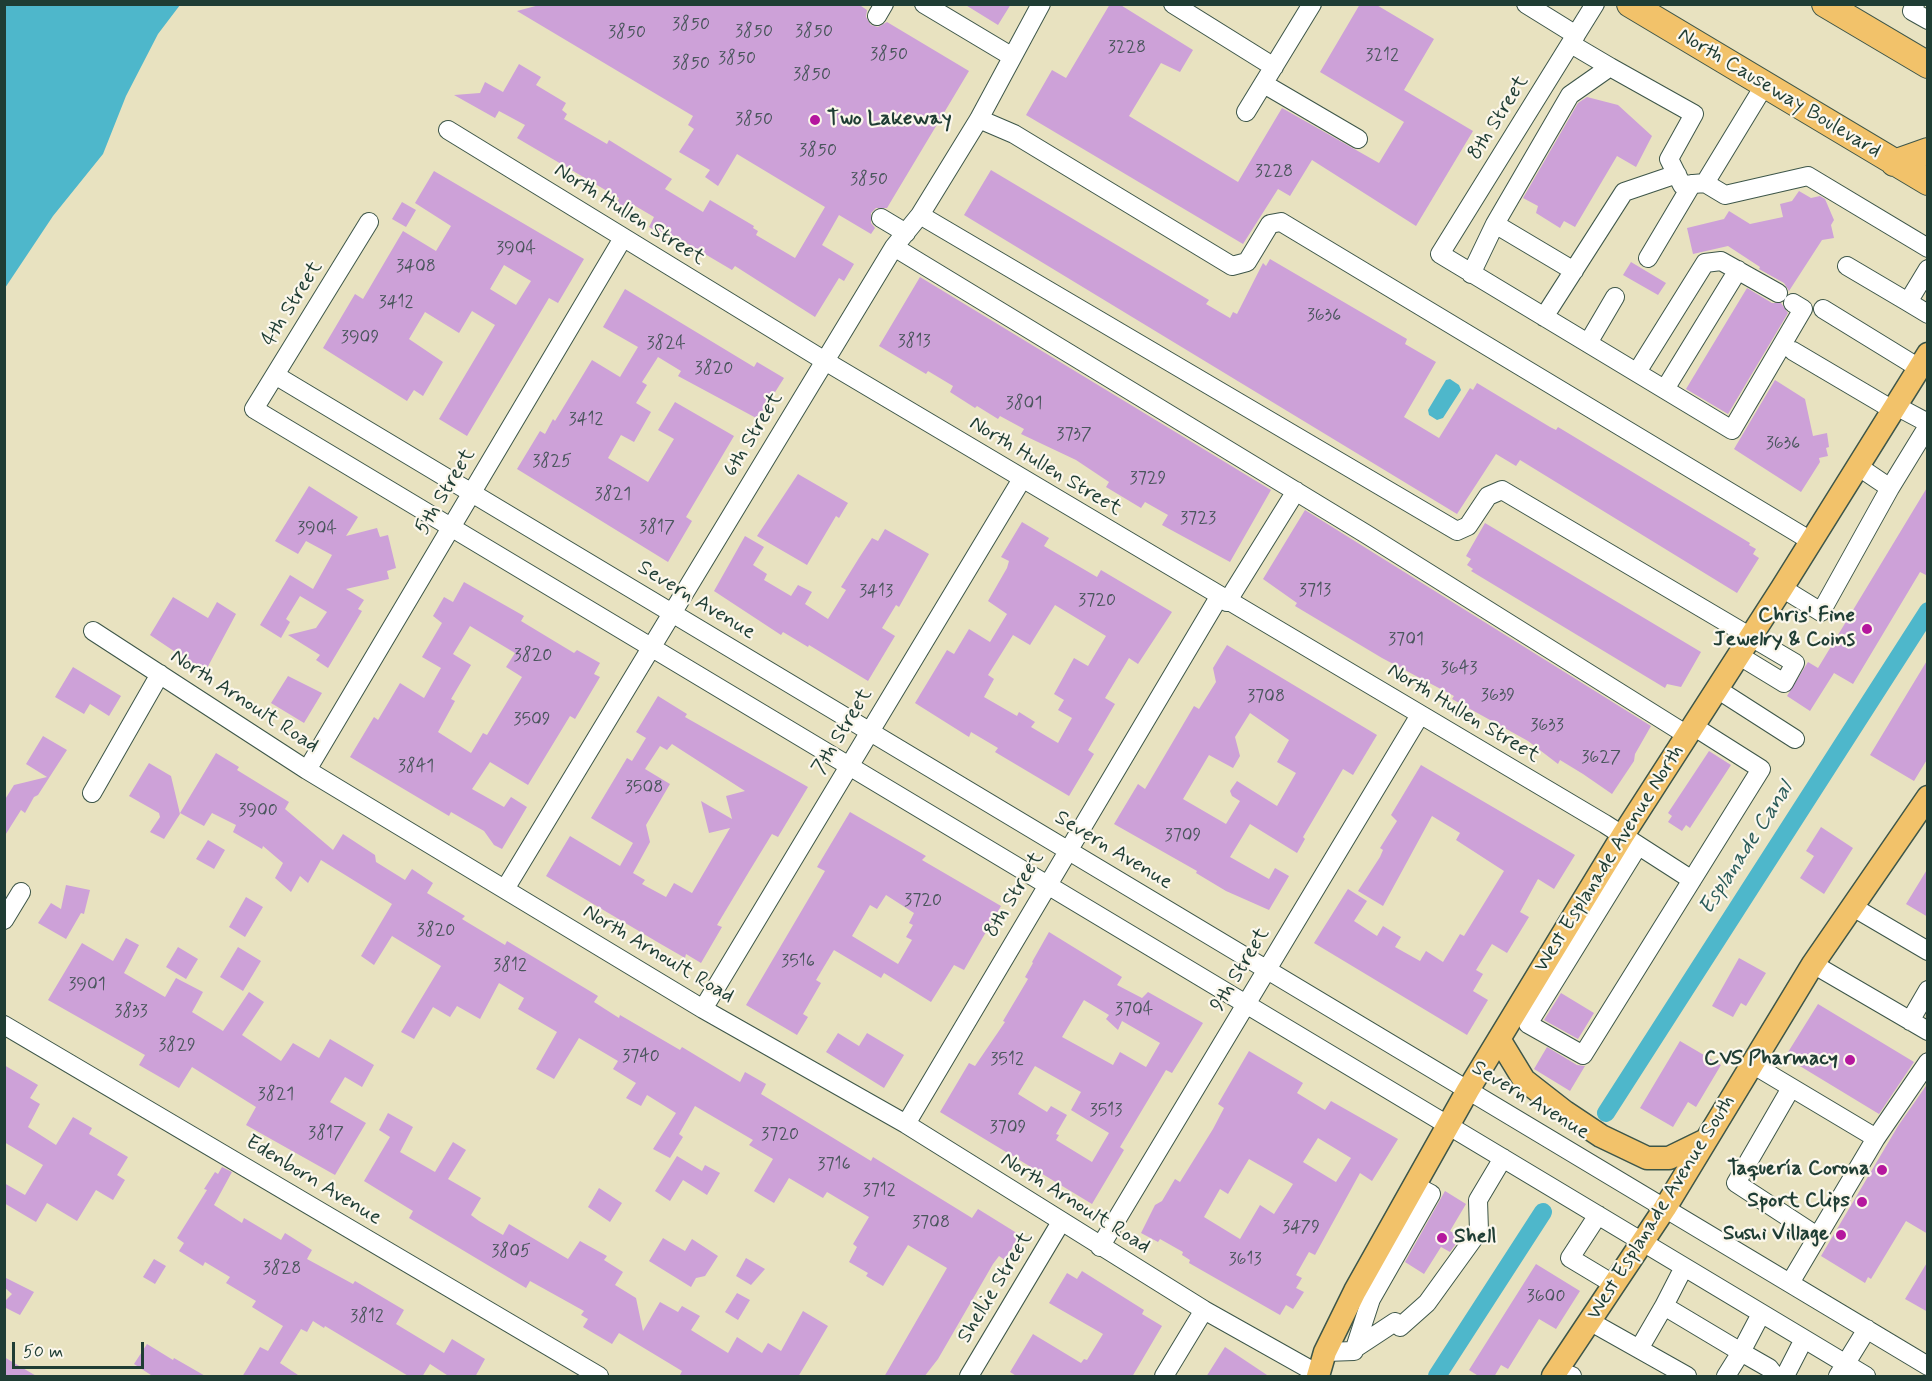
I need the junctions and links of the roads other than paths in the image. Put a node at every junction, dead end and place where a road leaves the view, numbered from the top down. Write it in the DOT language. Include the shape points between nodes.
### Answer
graph roads {
  1 [pos="924,4"];
  2 [pos="1041,4"];
  3 [pos="1173,4"];
  4 [pos="1312,4"];
  5 [pos="1526,4"];
  6 [pos="1595,4"];
  7 [pos="1630,4"];
  8 [pos="1825,4"];
  9 [pos="1915,4"];
  10 [pos="1855,12"];
  11 [pos="1928,20"];
  12 [pos="1574,40"];
  13 [pos="1011,56"];
  14 [pos="1928,65"];
  15 [pos="1274,67"];
  16 [pos="1610,67"];
  17 [pos="1264,84"];
  18 [pos="1764,86"];
  19 [pos="1246,112"];
  20 [pos="979,119"];
  21 [pos="448,130"];
  22 [pos="1358,139"];
  23 [pos="1928,151"];
  24 [pos="1894,163"];
  25 [pos="1691,180"];
  26 [pos="1928,182"];
  27 [pos="920,215"];
  28 [pos="881,218"];
  29 [pos="369,222"];
  30 [pos="1496,224"];
  31 [pos="623,238"];
  32 [pos="900,240"];
  33 [pos="1928,248"];
  34 [pos="1648,258"];
  35 [pos="1847,266"];
  36 [pos="1928,269"];
  37 [pos="1738,270"];
  38 [pos="1574,271"];
  39 [pos="1471,274"];
  40 [pos="1615,297"];
  41 [pos="1908,302"];
  42 [pos="1823,309"];
  43 [pos="1928,314"];
  44 [pos="1544,317"];
  45 [pos="1588,343"];
  46 [pos="1793,351"];
  47 [pos="825,361"];
  48 [pos="1924,362"];
  49 [pos="1637,372"];
  50 [pos="276,375"];
  51 [pos="1665,389"];
  52 [pos="1895,408"];
  53 [pos="1928,425"];
  54 [pos="1859,467"];
  55 [pos="1022,479"];
  56 [pos="1890,488"];
  57 [pos="1296,491"];
  58 [pos="472,492"];
  59 [pos="451,527"];
  60 [pos="1811,541"];
  61 [pos="1782,588"];
  62 [pos="1223,599"];
  63 [pos="672,613"];
  64 [pos="93,631"];
  65 [pos="1751,636"];
  66 [pos="651,647"];
  67 [pos="1738,656"];
  68 [pos="160,674"];
  69 [pos="1717,689"];
  70 [pos="1420,715"];
  71 [pos="870,731"];
  72 [pos="1690,731"];
  73 [pos="1795,739"];
  74 [pos="849,766"];
  75 [pos="307,770"];
  76 [pos="92,793"];
  77 [pos="1924,811"];
  78 [pos="1630,841"];
  79 [pos="1068,850"];
  80 [pos="1692,880"];
  81 [pos="1047,885"];
  82 [pos="505,889"];
  83 [pos="21,892"];
  84 [pos="1853,906"];
  85 [pos="4,920"];
  86 [pos="1572,936"];
  87 [pos="1928,951"];
  88 [pos="1813,964"];
  89 [pos="1268,970"];
  90 [pos="1928,990"];
  91 [pos="1247,1005"];
  92 [pos="703,1009"];
  93 [pos="1910,1021"];
  94 [pos="4,1025"];
  95 [pos="1928,1031"];
  96 [pos="1499,1039"];
  97 [pos="1928,1062"];
  98 [pos="1752,1064"];
  99 [pos="1791,1088"];
  100 [pos="1468,1090"];
  101 [pos="906,1124"];
  102 [pos="1447,1125"];
  103 [pos="1876,1138"];
  104 [pos="1706,1140"];
  105 [pos="1503,1158"];
  106 [pos="1665,1208"];
  107 [pos="1598,1215"];
  108 [pos="1061,1222"];
  109 [pos="1817,1236"];
  110 [pos="1643,1242"];
  111 [pos="1100,1247"];
  112 [pos="1684,1267"];
  113 [pos="1790,1283"];
  114 [pos="1615,1285"];
  115 [pos="1363,1295"];
  116 [pos="1664,1305"];
  117 [pos="1204,1310"];
  118 [pos="1761,1314"];
  119 [pos="1591,1322"];
  120 [pos="1867,1329"];
  121 [pos="1804,1340"];
  122 [pos="1354,1349"];
  123 [pos="1639,1349"];
  124 [pos="1325,1352"];
  125 [pos="1741,1352"];
  126 [pos="1928,1366"];
  127 [pos="1842,1370"];
  128 [pos="1318,1375"];
  129 [pos="1561,1375"];
  130 [pos="599,1377"];
  131 [pos="969,1377"];
  132 [pos="1164,1377"];
  133 [pos="1687,1377"];
  134 [pos="1726,1377"];
  135 [pos="1775,1377"];
  136 [pos="1785,1377"];
  137 [pos="1866,1377"];
  1 -- 13 [label="street"];
  2 -- 13 [label="street, 6th Street"];
  3 -- 15 [label="street"];
  4 -- 15 [label="street"];
  5 -- 12 [label="street"];
  6 -- 12 [label="street, 8th Street"];
  7 -- 18 [label="highway, North Causeway Boulevard"];
  8 -- 10 [label="highway"];
  9 -- 11 [label="street" via="1912,10"];
  10 -- 14 [label="highway"];
  12 -- 16 [label="street"];
  12 -- 39 [label="street, 8th Street" via="1440,254"];
  13 -- 20 [label="street, 6th Street"];
  15 -- 17 [label="street"];
  16 -- 25 [label="street" via="1694,114 1669,159"];
  16 -- 30 [label="street" via="1570,95"];
  17 -- 19 [label="street"];
  17 -- 22 [label="street"];
  18 -- 24 [label="highway, North Causeway Boulevard"];
  18 -- 25 [label="street"];
  20 -- 27 [label="street, 6th Street"];
  20 -- 60 [label="street" via="1014,134 1232,266 1247,262 1270,224 1281,222"];
  21 -- 31 [label="street, North Hullen Street"];
  23 -- 24 [label="highway"];
  24 -- 26 [label="highway, North Causeway Boulevard"];
  25 -- 33 [label="street" via="1725,195 1808,176"];
  25 -- 34 [label="street"];
  25 -- 38 [label="street" via="1624,192"];
  27 -- 32 [label="street, 6th Street"];
  27 -- 65 [label="street" via="1457,531 1468,526 1488,496 1502,490"];
  28 -- 32 [label="street"];
  29 -- 50 [label="street, 4th Street"];
  30 -- 38 [label="street"];
  30 -- 39 [label="street"];
  31 -- 47 [label="street, North Hullen Street"];
  31 -- 58 [label="street, 5th Street"];
  32 -- 47 [label="street, 6th Street"];
  32 -- 57 [label="street"];
  35 -- 41 [label="street"];
  36 -- 41 [label="street"];
  37 -- 49 [label="street" via="1721,261 1705,262"];
  37 -- 51 [label="street"];
  37 -- 51 [label="street" via="1803,309 1732,430"];
  38 -- 44 [label="street"];
  39 -- 44 [label="street"];
  40 -- 45 [label="street"];
  41 -- 43 [label="street"];
  42 -- 48 [label="street"];
  44 -- 45 [label="street"];
  45 -- 49 [label="street"];
  46 -- 52 [label="street"];
  47 -- 55 [label="street, North Hullen Street"];
  47 -- 63 [label="street, 6th Street"];
  48 -- 52 [label="main road, West Esplanade Avenue North"];
  49 -- 51 [label="street"];
  50 -- 58 [label="street, Severn Avenue"];
  50 -- 59 [label="street, 4th Street" via="254,409"];
  52 -- 53 [label="street"];
  52 -- 54 [label="main road, West Esplanade Avenue North"];
  53 -- 56 [label="street"];
  54 -- 56 [label="street"];
  54 -- 60 [label="main road, West Esplanade Avenue North"];
  55 -- 62 [label="street, North Hullen Street"];
  55 -- 71 [label="street, 7th Street"];
  56 -- 61 [label="street" via="1821,612"];
  57 -- 62 [label="street, 8th Street"];
  57 -- 72 [label="street"];
  58 -- 59 [label="street, 5th Street"];
  58 -- 63 [label="street, Severn Avenue"];
  59 -- 66 [label="street"];
  59 -- 75 [label="street, 5th Street"];
  60 -- 61 [label="main road, West Esplanade Avenue North"];
  61 -- 65 [label="main road, West Esplanade Avenue North"];
  62 -- 70 [label="street, North Hullen Street"];
  62 -- 79 [label="street, 8th Street"];
  63 -- 66 [label="street, 6th Street"];
  63 -- 71 [label="street, Severn Avenue"];
  64 -- 68 [label="street, North Arnoult Road"];
  65 -- 67 [label="main road, West Esplanade Avenue North"];
  65 -- 67 [label="street" via="1795,663 1784,683"];
  66 -- 74 [label="street"];
  66 -- 82 [label="street, 6th Street"];
  67 -- 69 [label="main road, West Esplanade Avenue North"];
  68 -- 75 [label="street, North Arnoult Road"];
  68 -- 76 [label="street"];
  69 -- 72 [label="main road, West Esplanade Avenue North"];
  69 -- 73 [label="street"];
  70 -- 78 [label="street, North Hullen Street"];
  70 -- 89 [label="street, 9th Street"];
  71 -- 74 [label="street, 7th Street"];
  71 -- 79 [label="street, Severn Avenue"];
  72 -- 78 [label="main road, West Esplanade Avenue North"];
  72 -- 80 [label="street" via="1761,769"];
  74 -- 81 [label="street"];
  74 -- 92 [label="street, 7th Street"];
  75 -- 82 [label="street, North Arnoult Road"];
  77 -- 84 [label="main road, West Esplanade Avenue South"];
  78 -- 80 [label="street, North Hullen Street"];
  78 -- 86 [label="main road, West Esplanade Avenue North"];
  79 -- 81 [label="street, 8th Street"];
  79 -- 89 [label="street, Severn Avenue"];
  80 -- 86 [label="street" via="1582,1055 1528,1024"];
  81 -- 91 [label="street"];
  81 -- 101 [label="street, 8th Street"];
  82 -- 92 [label="street, North Arnoult Road"];
  83 -- 85 [label="street"];
  84 -- 87 [label="street"];
  84 -- 88 [label="main road, West Esplanade Avenue South"];
  86 -- 96 [label="main road, West Esplanade Avenue North"];
  88 -- 93 [label="street"];
  88 -- 98 [label="main road, West Esplanade Avenue South"];
  89 -- 91 [label="street, 9th Street"];
  89 -- 100 [label="street, Severn Avenue"];
  90 -- 93 [label="street"];
  91 -- 102 [label="street"];
  91 -- 111 [label="street, 9th Street"];
  92 -- 101 [label="street, North Arnoult Road"];
  93 -- 95 [label="street"];
  94 -- 130 [label="street, Edenborn Avenue"];
  96 -- 100 [label="main road, West Esplanade Avenue North"];
  96 -- 104 [label="main road" via="1524,1080 1601,1136 1647,1158 1669,1158"];
  97 -- 103 [label="street"];
  98 -- 99 [label="street"];
  98 -- 104 [label="main road, West Esplanade Avenue South"];
  99 -- 103 [label="street"];
  99 -- 109 [label="street" via="1736,1183"];
  100 -- 102 [label="main road, West Esplanade Avenue North"];
  100 -- 106 [label="street, Severn Avenue"];
  101 -- 108 [label="street, North Arnoult Road"];
  102 -- 105 [label="street"];
  102 -- 115 [label="main road, West Esplanade Avenue North" via="1414,1185 1391,1245"];
  103 -- 109 [label="street"];
  104 -- 106 [label="main road, West Esplanade Avenue South"];
  105 -- 107 [label="street"];
  105 -- 122 [label="street" via="1478,1200 1479,1231 1427,1304 1400,1327 1395,1322"];
  106 -- 110 [label="main road, West Esplanade Avenue South"];
  106 -- 113 [label="street, Severn Avenue"];
  107 -- 110 [label="street"];
  107 -- 114 [label="street" via="1570,1258"];
  108 -- 111 [label="street, North Arnoult Road"];
  108 -- 131 [label="street, Shellie Street"];
  109 -- 113 [label="street"];
  110 -- 112 [label="street"];
  110 -- 114 [label="main road, West Esplanade Avenue South"];
  111 -- 117 [label="street, North Arnoult Road"];
  112 -- 116 [label="street"];
  112 -- 118 [label="street"];
  113 -- 120 [label="street, Severn Avenue"];
  114 -- 119 [label="main road, West Esplanade Avenue South"];
  115 -- 122 [label="street"];
  115 -- 124 [label="main road, West Esplanade Avenue North"];
  116 -- 123 [label="street"];
  116 -- 125 [label="street"];
  117 -- 128 [label="street, North Arnoult Road"];
  117 -- 132 [label="street"];
  118 -- 121 [label="street"];
  118 -- 125 [label="street"];
  119 -- 123 [label="street"];
  119 -- 129 [label="main road, West Esplanade Avenue South"];
  120 -- 126 [label="street, Severn Avenue"];
  120 -- 127 [label="street"];
  121 -- 127 [label="street"];
  121 -- 136 [label="street"];
  122 -- 124 [label="street"];
  123 -- 133 [label="street"];
  124 -- 128 [label="main road, West Esplanade Avenue North"];
  125 -- 134 [label="street"];
  125 -- 135 [label="street" via="1769,1368"];
  127 -- 137 [label="street"];
}
